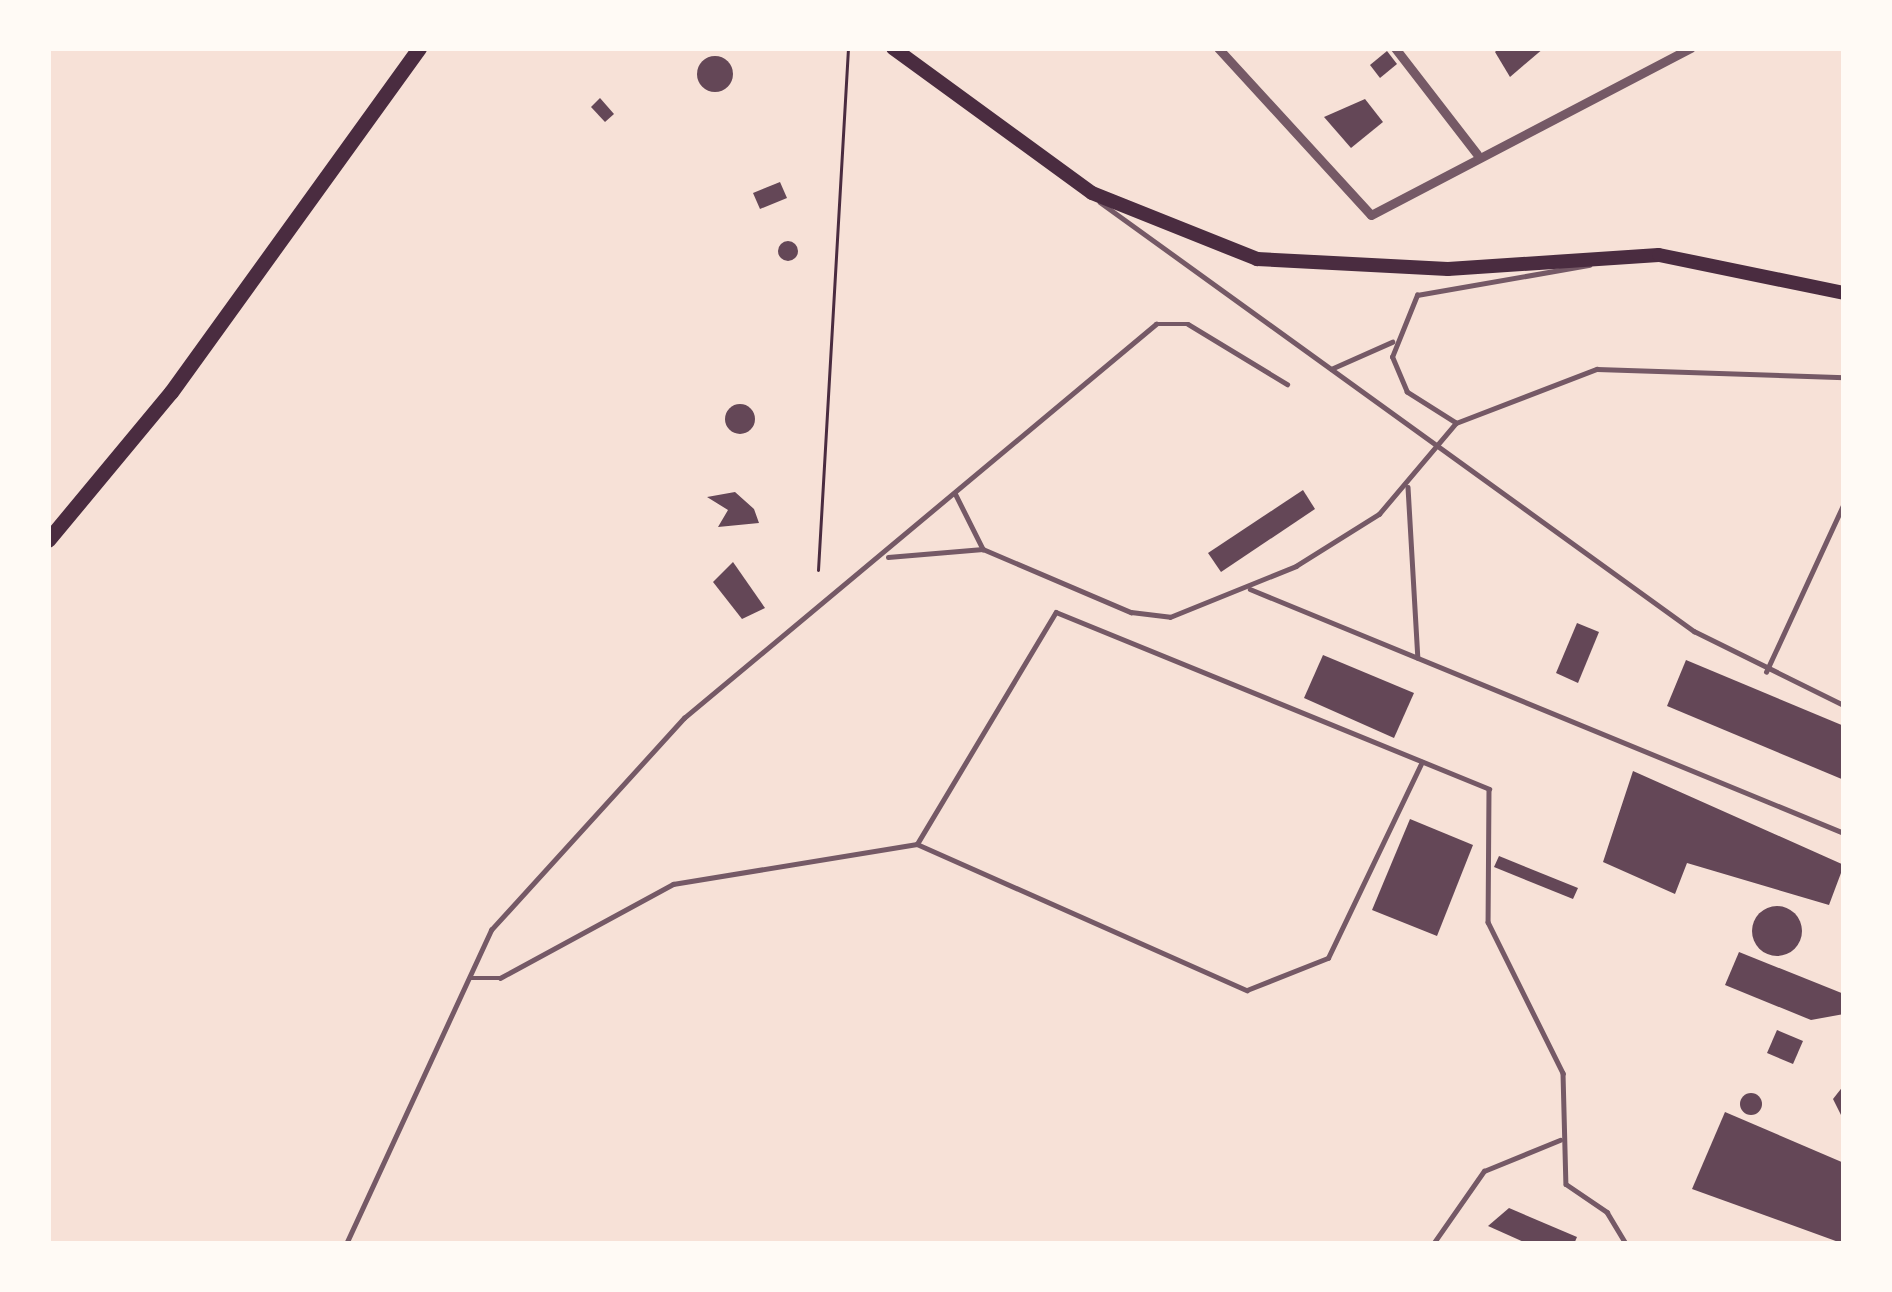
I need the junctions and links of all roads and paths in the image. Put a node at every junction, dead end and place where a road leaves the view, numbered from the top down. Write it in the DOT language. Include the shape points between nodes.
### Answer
graph roads {
  1 [pos="419,48"];
  2 [pos="848,48"];
  3 [pos="893,48"];
  4 [pos="1218,48"];
  5 [pos="1396,48"];
  6 [pos="1691,48"];
  7 [pos="1477,154"];
  8 [pos="1092,194"];
  9 [pos="1602,259"];
  10 [pos="1844,292"];
  11 [pos="1392,342"];
  12 [pos="1331,369"];
  13 [pos="1844,377"];
  14 [pos="1286,384"];
  15 [pos="1456,423"];
  16 [pos="1435,440"];
  17 [pos="1408,487"];
  18 [pos="955,493"];
  19 [pos="1844,503"];
  20 [pos="48,540"];
  21 [pos="983,549"];
  22 [pos="883,558"];
  23 [pos="818,570"];
  24 [pos="1250,589"];
  25 [pos="1418,658"];
  26 [pos="1766,672"];
  27 [pos="1844,706"];
  28 [pos="1422,761"];
  29 [pos="1844,833"];
  30 [pos="917,844"];
  31 [pos="470,978"];
  32 [pos="1560,1140"];
  33 [pos="1434,1243"];
  34 [pos="346,1244"];
  35 [pos="1626,1244"];
  1 -- 20 [label="main road" via="171,392"];
  2 -- 23 [label="path"];
  3 -- 8 [label="main road"];
  4 -- 7 [label="street" via="1360,212"];
  5 -- 7 [label="street"];
  6 -- 7 [label="street"];
  8 -- 9 [label="main road" via="1257,259 1448,269"];
  8 -- 12 [label="lane" via="1125,228"];
  9 -- 10 [label="main road" via="1720,259"];
  9 -- 11 [label="lane" via="1564,278 1444,284 1417,296"];
  11 -- 12 [label="lane"];
  11 -- 15 [label="lane" via="1407,392"];
  12 -- 16 [label="lane"];
  13 -- 15 [label="lane" via="1597,369"];
  14 -- 18 [label="lane" via="1187,324 1156,324"];
  15 -- 16 [label="lane"];
  16 -- 17 [label="lane"];
  16 -- 26 [label="lane"];
  17 -- 24 [label="lane"];
  17 -- 25 [label="lane"];
  18 -- 21 [label="lane"];
  18 -- 22 [label="lane"];
  19 -- 26 [label="lane"];
  21 -- 22 [label="lane"];
  21 -- 24 [label="lane" via="1131,612 1170,617"];
  22 -- 31 [label="lane" via="620,778 504,913"];
  24 -- 25 [label="lane"];
  25 -- 29 [label="lane"];
  26 -- 27 [label="lane"];
  28 -- 30 [label="lane" via="1056,613"];
  28 -- 30 [label="lane" via="1328,958 1247,990"];
  28 -- 32 [label="lane" via="1489,789 1495,805 1488,922 1563,1073 1570,1106"];
  30 -- 31 [label="lane" via="673,884 500,978"];
  31 -- 34 [label="lane"];
  32 -- 33 [label="lane" via="1484,1171"];
  32 -- 35 [label="lane" via="1566,1184 1607,1212"];
}
